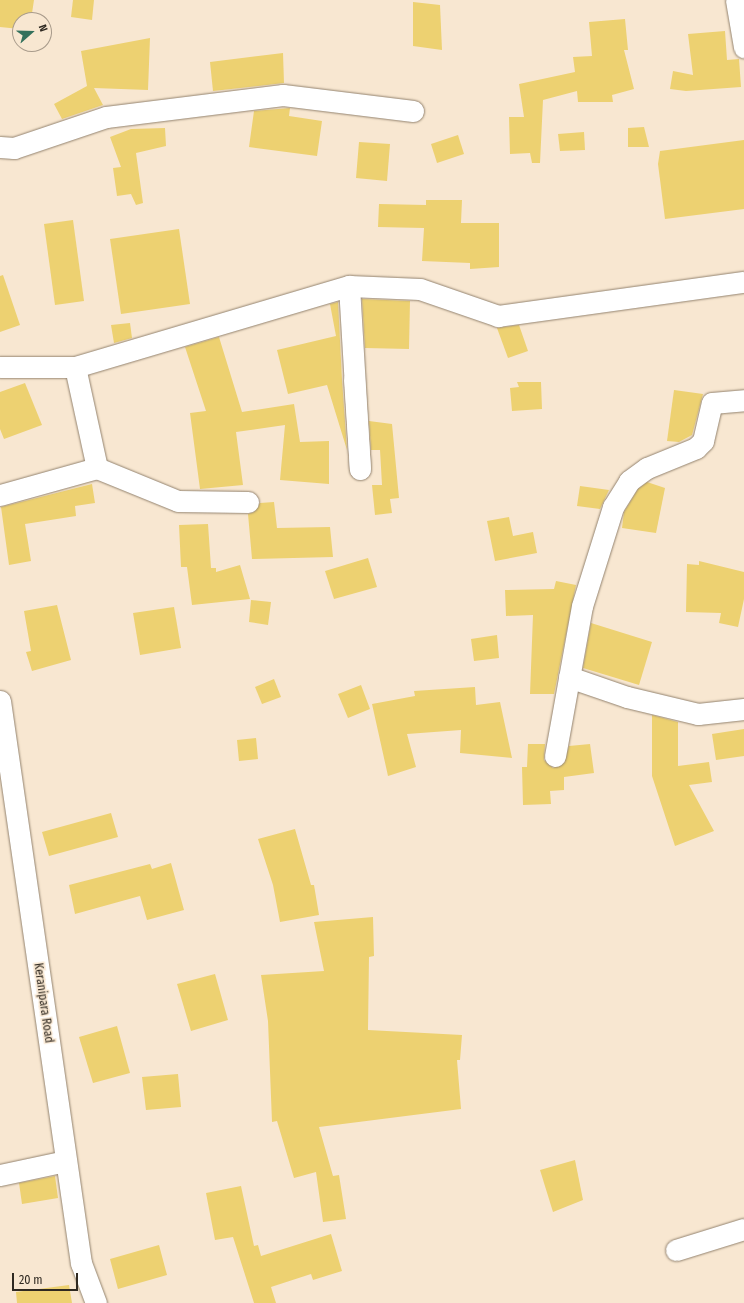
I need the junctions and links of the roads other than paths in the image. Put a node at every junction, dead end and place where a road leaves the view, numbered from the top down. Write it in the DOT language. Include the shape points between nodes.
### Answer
graph roads {
  1 [pos="736,0"];
  2 [pos="744,47"];
  3 [pos="413,111"];
  4 [pos="0,147"];
  5 [pos="744,282"];
  6 [pos="349,286"];
  7 [pos="75,367"];
  8 [pos="0,368"];
  9 [pos="354,379"];
  10 [pos="744,400"];
  11 [pos="97,468"];
  12 [pos="0,495"];
  13 [pos="248,502"];
  14 [pos="569,677"];
  15 [pos="0,701"];
  16 [pos="744,708"];
  17 [pos="555,756"];
  18 [pos="66,1161"];
  19 [pos="0,1175"];
  20 [pos="744,1229"];
  21 [pos="676,1250"];
  22 [pos="96,1303"];
  1 -- 2 [label="street"];
  3 -- 4 [label="street" via="283,95 106,117 14,148"];
  5 -- 6 [label="street" via="498,316 420,289"];
  6 -- 7 [label="street"];
  6 -- 9 [label="street" via="360,469"];
  7 -- 8 [label="street"];
  7 -- 11 [label="street"];
  10 -- 14 [label="street" via="712,403 703,441 696,448 647,468 629,481 613,507 582,606"];
  11 -- 12 [label="street"];
  11 -- 13 [label="street" via="178,501"];
  14 -- 16 [label="street" via="627,697 698,714"];
  14 -- 17 [label="street"];
  15 -- 18 [label="street, Keranipara Road"];
  18 -- 19 [label="street"];
  18 -- 22 [label="street, Keranipara Road" via="81,1263"];
  20 -- 21 [label="street"];
}
